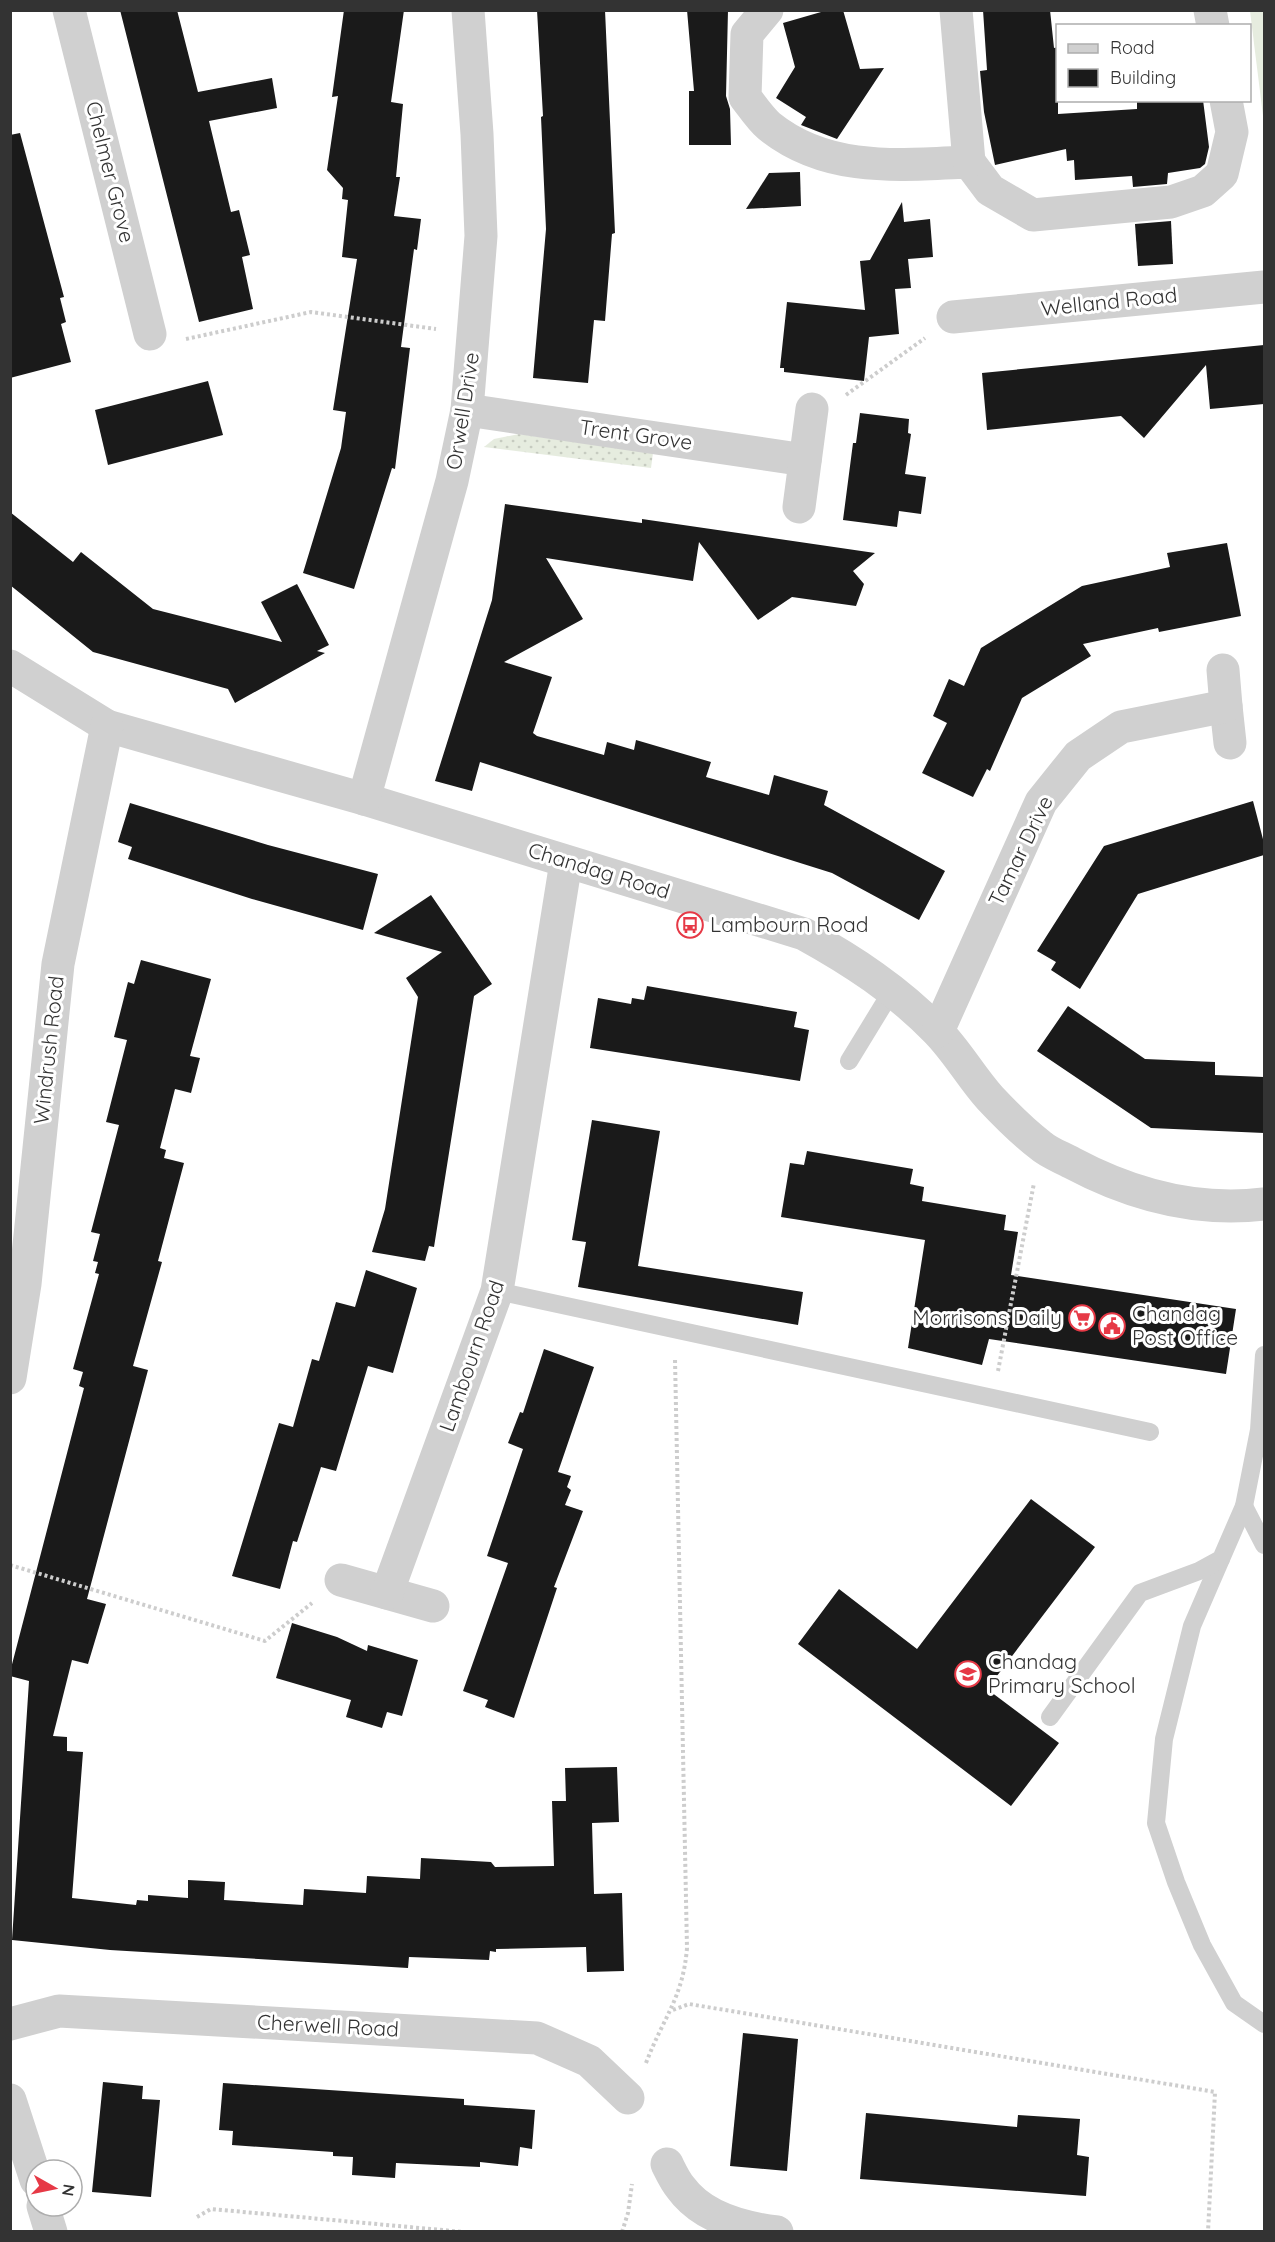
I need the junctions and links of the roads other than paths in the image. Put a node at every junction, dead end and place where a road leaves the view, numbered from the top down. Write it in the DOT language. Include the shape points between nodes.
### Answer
graph roads {
  1 [pos="69,10"];
  2 [pos="468,10"];
  3 [pos="767,10"];
  4 [pos="956,10"];
  5 [pos="1226,102"];
  6 [pos="969,162"];
  7 [pos="1264,287"];
  8 [pos="953,317"];
  9 [pos="150,334"];
  10 [pos="812,409"];
  11 [pos="467,410"];
  12 [pos="805,460"];
  13 [pos="799,507"];
  14 [pos="10,666"];
  15 [pos="1224,670"];
  16 [pos="1226,706"];
  17 [pos="107,726"];
  18 [pos="1230,743"];
  19 [pos="364,799"];
  20 [pos="566,862"];
  21 [pos="893,989"];
  22 [pos="938,1031"];
  23 [pos="849,1061"];
  24 [pos="1264,1204"];
  25 [pos="497,1292"];
  26 [pos="1264,1355"];
  27 [pos="10,1378"];
  28 [pos="1150,1432"];
  29 [pos="1245,1506"];
  30 [pos="1264,1545"];
  31 [pos="1221,1559"];
  32 [pos="341,1580"];
  33 [pos="387,1593"];
  34 [pos="433,1606"];
  35 [pos="1050,1717"];
  36 [pos="10,2024"];
  37 [pos="1264,2024"];
  38 [pos="628,2098"];
  39 [pos="14,2118"];
  40 [pos="28,2158"];
  41 [pos="667,2164"];
  42 [pos="777,2232"];
  1 -- 9 [label="street, Chelmer Grove"];
  2 -- 11 [label="street, Orwell Drive" via="481,236"];
  3 -- 6 [label="street" via="747,34 745,97 768,125 811,152 880,166"];
  4 -- 6 [label="street"];
  5 -- 6 [label="street" via="1232,132 1222,174 1203,191 1171,202 1033,215 990,190"];
  7 -- 8 [label="street, Welland Road"];
  10 -- 12 [label="street"];
  11 -- 12 [label="street, Trent Grove"];
  11 -- 19 [label="street, Orwell Drive" via="452,481"];
  12 -- 13 [label="street"];
  14 -- 17 [label="street, Chandag Road"];
  15 -- 16 [label="street"];
  16 -- 18 [label="street"];
  16 -- 22 [label="street, Tamar Drive" via="1121,727 1078,756 1041,802"];
  17 -- 19 [label="street, Chandag Road"];
  17 -- 27 [label="street, Windrush Road" via="58,964 25,1284"];
  19 -- 20 [label="street, Chandag Road"];
  20 -- 21 [label="street, Chandag Road" via="804,934 854,961"];
  20 -- 25 [label="street, Lambourn Road"];
  21 -- 22 [label="street, Chandag Road"];
  21 -- 23 [label="lane"];
  22 -- 24 [label="street, Chandag Road" via="990,1098 1041,1147 1102,1179 1142,1194 1188,1203 1238,1207"];
  25 -- 28 [label="lane"];
  25 -- 33 [label="street, Lambourn Road"];
  26 -- 29 [label="lane" via="1259,1430"];
  29 -- 30 [label="lane"];
  29 -- 31 [label="lane"];
  31 -- 35 [label="lane" via="1140,1593"];
  31 -- 37 [label="lane" via="1192,1626 1169,1717 1156,1823 1202,1945 1234,2003"];
  32 -- 33 [label="street"];
  33 -- 34 [label="street"];
  36 -- 38 [label="street, Cherwell Road" via="59,2011 537,2038 589,2061"];
  39 -- 40 [label="street"];
  41 -- 42 [label="street" via="682,2190 711,2213 750,2228"];
}
